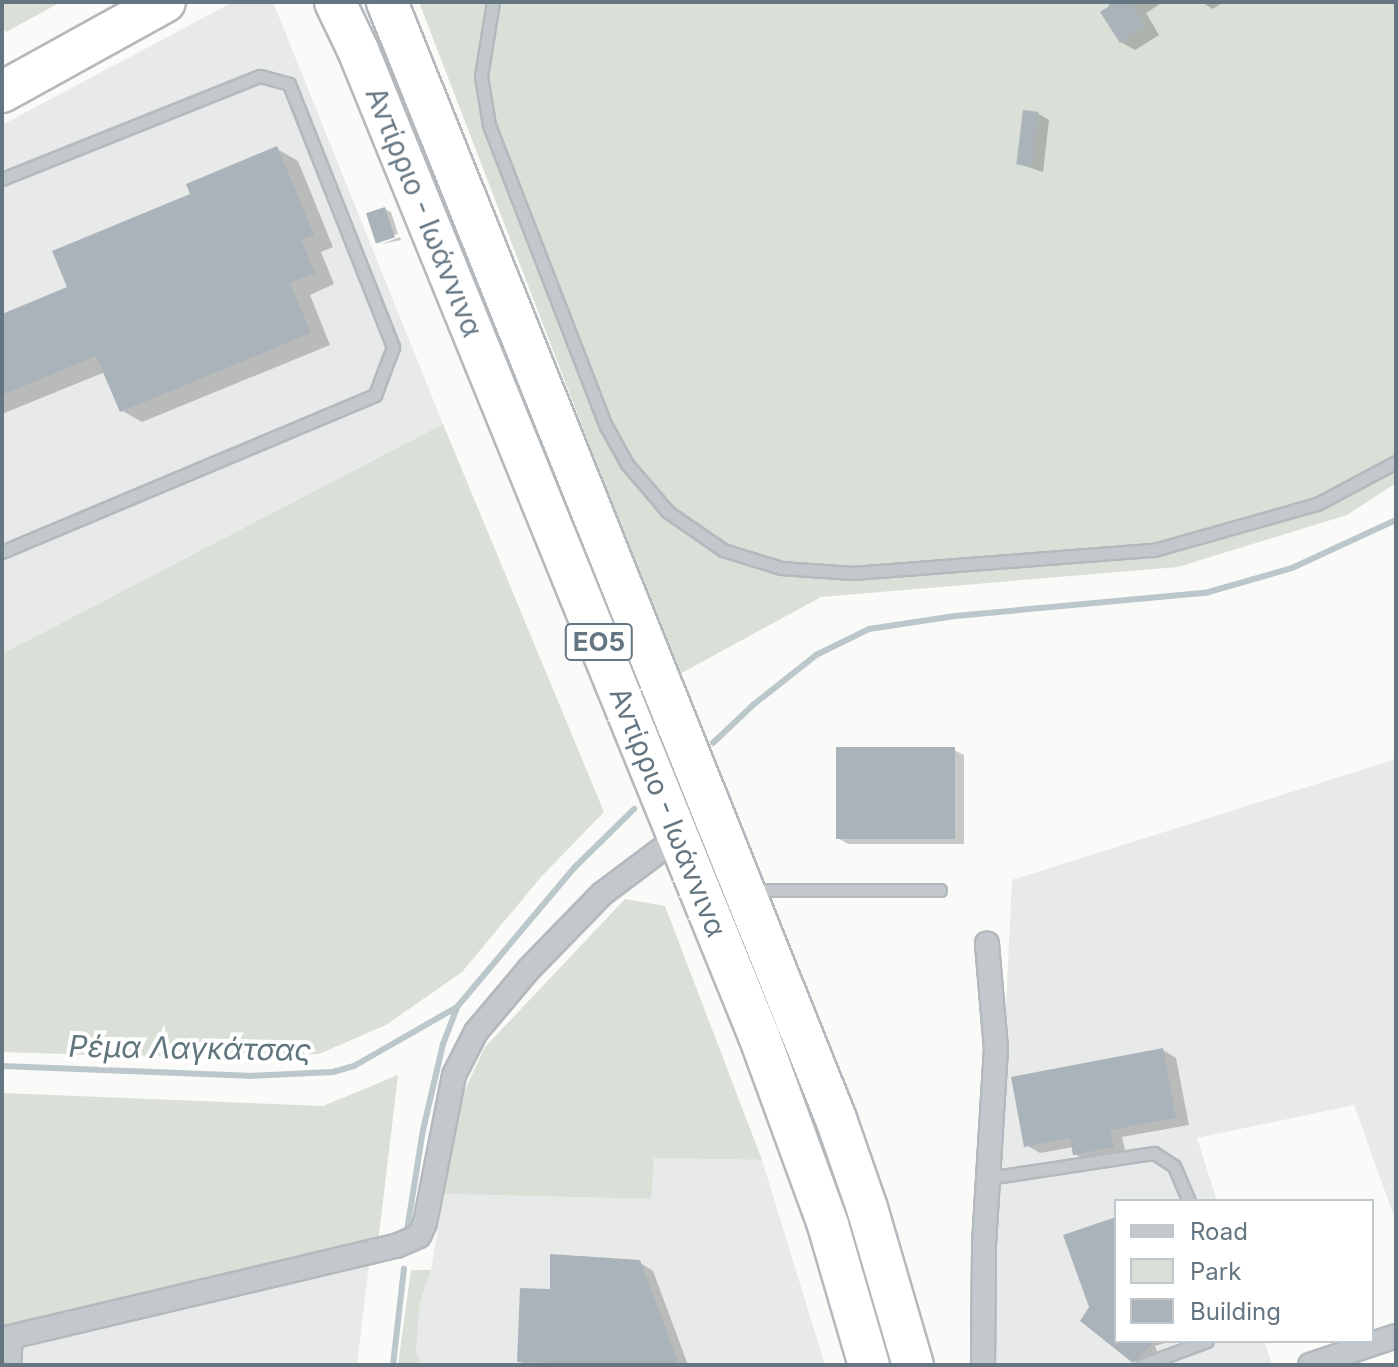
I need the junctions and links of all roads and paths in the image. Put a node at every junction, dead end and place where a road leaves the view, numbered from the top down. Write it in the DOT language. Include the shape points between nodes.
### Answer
graph roads {
  1 [pos="165,2"];
  2 [pos="335,2"];
  3 [pos="387,2"];
  4 [pos="493,2"];
  5 [pos="2,92"];
  6 [pos="2,179"];
  7 [pos="1396,462"];
  8 [pos="2,552"];
  9 [pos="678,837"];
  10 [pos="940,890"];
  11 [pos="745,891"];
  12 [pos="987,943"];
  13 [pos="988,1178"];
  14 [pos="1188,1199"];
  15 [pos="1396,1336"];
  16 [pos="6,1338"];
  17 [pos="1202,1343"];
  18 [pos="1376,1355"];
  19 [pos="9,1365"];
  20 [pos="869,1365"];
  21 [pos="913,1365"];
  22 [pos="983,1365"];
  23 [pos="1142,1365"];
  24 [pos="1310,1365"];
  1 -- 5 [label="highway"];
  2 -- 9 [label="highway, Αντίρριο - Ιωάννινα / ΕΟ5"];
  3 -- 11 [label="highway, Αντίρριο - Ιωάννινα / ΕΟ5"];
  4 -- 7 [label="lane" via="481,76 489,125 606,426 627,464 668,512 723,550 781,568 853,573 1154,550 1317,504"];
  6 -- 8 [label="lane" via="260,76 289,84 393,347 375,395"];
  9 -- 16 [label="street" via="602,894 476,1032 450,1089 419,1236 396,1246"];
  9 -- 20 [label="highway, Αντίρριο - Ιωάννινα / ΕΟ5" via="800,1146"];
  10 -- 11 [label="lane"];
  11 -- 21 [label="highway, Αντίρριο - Ιωάννινα / ΕΟ5" via="851,1161"];
  12 -- 13 [label="street" via="996,1049"];
  13 -- 14 [label="lane" via="1154,1153 1174,1166"];
  13 -- 22 [label="street"];
  15 -- 18 [label="street"];
  16 -- 19 [label="street"];
  17 -- 23 [label="lane"];
  18 -- 24 [label="street"];
}
